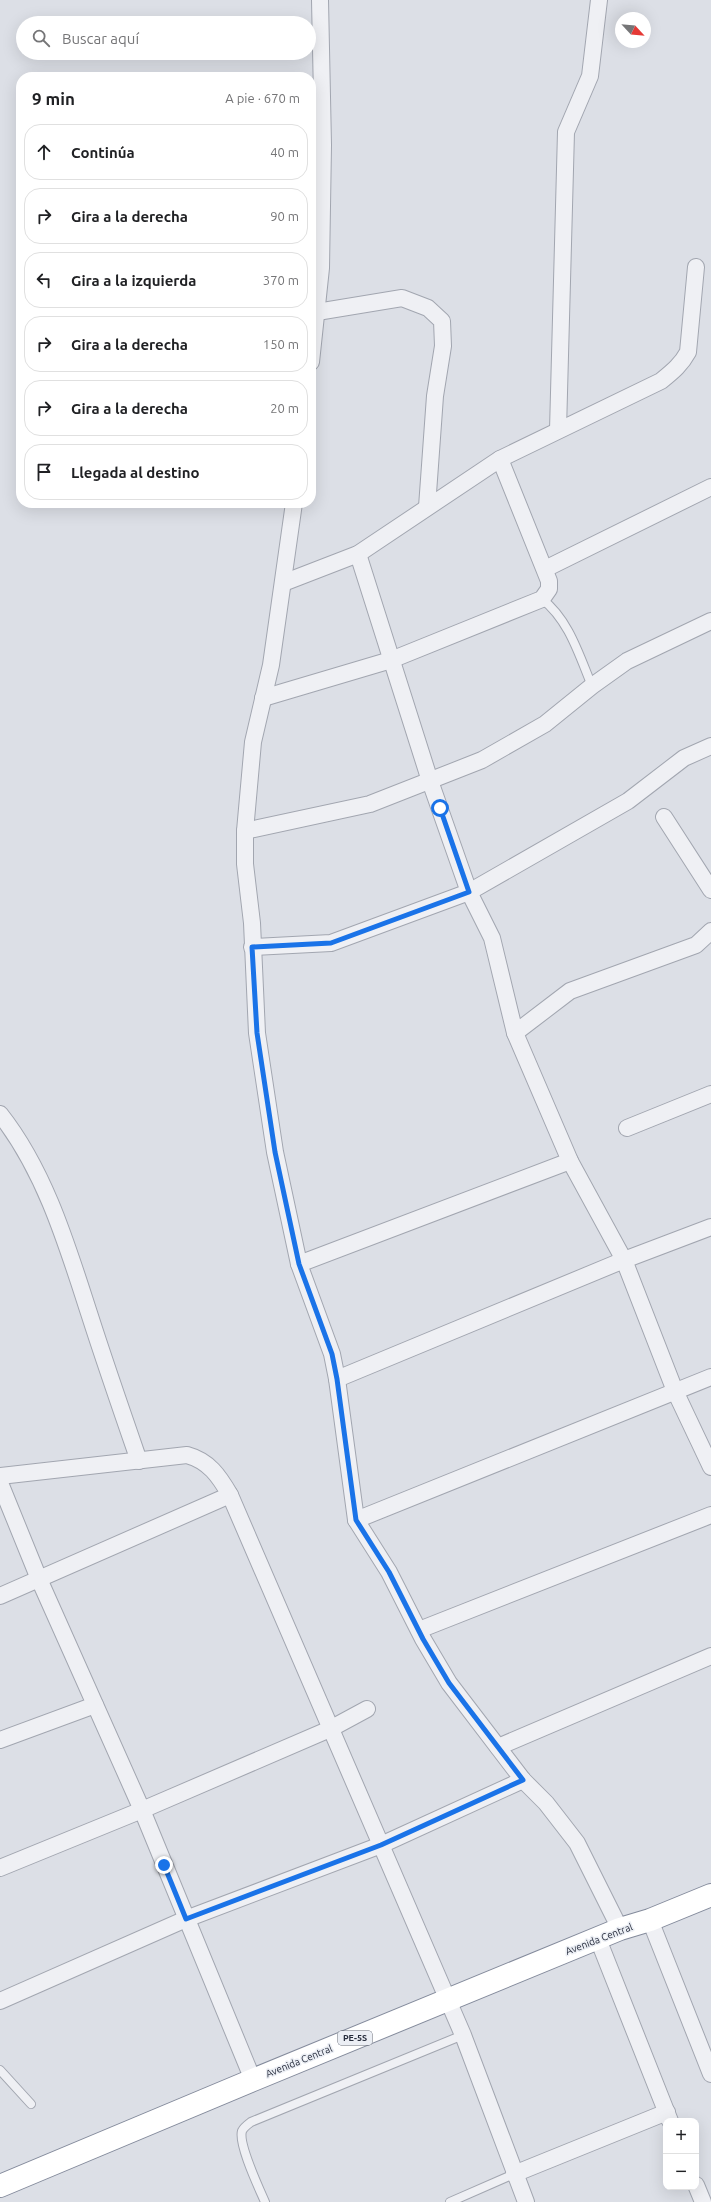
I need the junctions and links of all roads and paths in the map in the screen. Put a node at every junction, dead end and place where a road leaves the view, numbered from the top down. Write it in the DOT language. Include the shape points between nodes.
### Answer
graph roads {
  1 [pos="320,0"];
  2 [pos="599,0"];
  3 [pos="696,267"];
  4 [pos="316,312"];
  5 [pos="558,430"];
  6 [pos="500,459"];
  7 [pos="711,487"];
  8 [pos="427,507"];
  9 [pos="293,508"];
  10 [pos="358,554"];
  11 [pos="545,569"];
  12 [pos="283,583"];
  13 [pos="542,599"];
  14 [pos="711,621"];
  15 [pos="391,660"];
  16 [pos="592,686"];
  17 [pos="263,698"];
  18 [pos="711,746"];
  19 [pos="430,781"];
  20 [pos="664,817"];
  21 [pos="245,831"];
  22 [pos="711,890"];
  23 [pos="469,892"];
  24 [pos="711,931"];
  25 [pos="252,947"];
  26 [pos="515,1033"];
  27 [pos="711,1094"];
  28 [pos="0,1114"];
  29 [pos="626,1128"];
  30 [pos="570,1161"];
  31 [pos="711,1227"];
  32 [pos="624,1260"];
  33 [pos="299,1264"];
  34 [pos="711,1377"];
  35 [pos="337,1379"];
  36 [pos="675,1391"];
  37 [pos="139,1461"];
  38 [pos="711,1467"];
  39 [pos="0,1476"];
  40 [pos="0,1483"];
  41 [pos="230,1496"];
  42 [pos="711,1515"];
  43 [pos="356,1520"];
  44 [pos="39,1580"];
  45 [pos="0,1596"];
  46 [pos="419,1630"];
  47 [pos="711,1656"];
  48 [pos="95,1705"];
  49 [pos="367,1708"];
  50 [pos="330,1729"];
  51 [pos="0,1740"];
  52 [pos="498,1747"];
  53 [pos="523,1780"];
  54 [pos="142,1810"];
  55 [pos="381,1845"];
  56 [pos="0,1868"];
  57 [pos="711,1894"];
  58 [pos="186,1919"];
  59 [pos="650,1920"];
  60 [pos="620,1929"];
  61 [pos="598,1939"];
  62 [pos="448,2000"];
  63 [pos="0,2001"];
  64 [pos="463,2035"];
  65 [pos="0,2070"];
  66 [pos="711,2074"];
  67 [pos="252,2080"];
  68 [pos="31,2104"];
  69 [pos="669,2117"];
  70 [pos="514,2174"];
  71 [pos="0,2186"];
  72 [pos="698,2190"];
  73 [pos="265,2202"];
  74 [pos="450,2202"];
  75 [pos="526,2202"];
  76 [pos="703,2202"];
  1 -- 4 [label="street" via="323,160 321,268"];
  2 -- 5 [label="street" via="590,76 566,132"];
  3 -- 5 [label="street" via="688,352 682,364 661,381"];
  4 -- 8 [label="street" via="402,298 428,308 442,321 443,346 435,396"];
  5 -- 6 [label="street"];
  6 -- 8 [label="street"];
  6 -- 11 [label="street"];
  7 -- 11 [label="street"];
  8 -- 10 [label="street"];
  9 -- 12 [label="street"];
  10 -- 12 [label="street"];
  10 -- 15 [label="street"];
  11 -- 13 [label="street" via="549,588"];
  12 -- 17 [label="street" via="271,665"];
  13 -- 15 [label="street"];
  13 -- 16 [label="lane" via="554,609 572,638"];
  14 -- 16 [label="street" via="627,661"];
  15 -- 17 [label="street"];
  15 -- 19 [label="street"];
  16 -- 19 [label="street" via="545,724 482,760"];
  17 -- 21 [label="street" via="253,742"];
  18 -- 23 [label="street" via="684,758 628,801"];
  19 -- 21 [label="street" via="370,804"];
  19 -- 23 [label="street"];
  20 -- 22 [label="street"];
  21 -- 25 [label="street"];
  23 -- 25 [label="street" via="331,943"];
  23 -- 26 [label="street" via="492,938"];
  24 -- 26 [label="street" via="696,945 570,991"];
  25 -- 33 [label="street" via="257,1033 275,1152"];
  26 -- 30 [label="street"];
  27 -- 29 [label="street"];
  28 -- 37 [label="street" via="13,1131 46,1192 68,1246"];
  30 -- 32 [label="street"];
  30 -- 33 [label="street"];
  31 -- 32 [label="street"];
  32 -- 35 [label="street"];
  32 -- 36 [label="street"];
  33 -- 35 [label="street" via="332,1354"];
  34 -- 36 [label="street"];
  35 -- 43 [label="street"];
  36 -- 38 [label="street"];
  36 -- 43 [label="street"];
  37 -- 39 [label="street"];
  37 -- 41 [label="street" via="187,1455 200,1459 219,1477"];
  40 -- 44 [label="street"];
  41 -- 44 [label="street"];
  41 -- 50 [label="street"];
  42 -- 46 [label="street"];
  43 -- 46 [label="street" via="389,1572"];
  44 -- 45 [label="street"];
  44 -- 48 [label="street"];
  46 -- 52 [label="street" via="449,1683"];
  47 -- 52 [label="street"];
  48 -- 51 [label="street"];
  48 -- 54 [label="street"];
  49 -- 50 [label="street"];
  50 -- 54 [label="street"];
  50 -- 55 [label="street"];
  52 -- 53 [label="street"];
  53 -- 55 [label="street"];
  53 -- 60 [label="street" via="546,1803 576,1843"];
  54 -- 56 [label="street"];
  54 -- 58 [label="street"];
  55 -- 58 [label="street"];
  55 -- 62 [label="street"];
  57 -- 59 [label="highway, Avenida Central / PE-5S"];
  58 -- 63 [label="street"];
  58 -- 67 [label="street"];
  59 -- 60 [label="highway, Avenida Central / PE-5S"];
  59 -- 66 [label="street"];
  60 -- 61 [label="highway, Avenida Central / PE-5S"];
  61 -- 62 [label="highway, Avenida Central / PE-5S"];
  61 -- 69 [label="street"];
  62 -- 64 [label="street"];
  62 -- 67 [label="highway, Avenida Central / PE-5S"];
  64 -- 70 [label="street"];
  64 -- 73 [label="lane" via="245,2126 242,2139 251,2170"];
  65 -- 68 [label="lane"];
  67 -- 71 [label="highway, Avenida Central / PE-5S"];
  69 -- 70 [label="street"];
  70 -- 74 [label="lane"];
  70 -- 75 [label="street"];
  72 -- 76 [label="street"];
}
